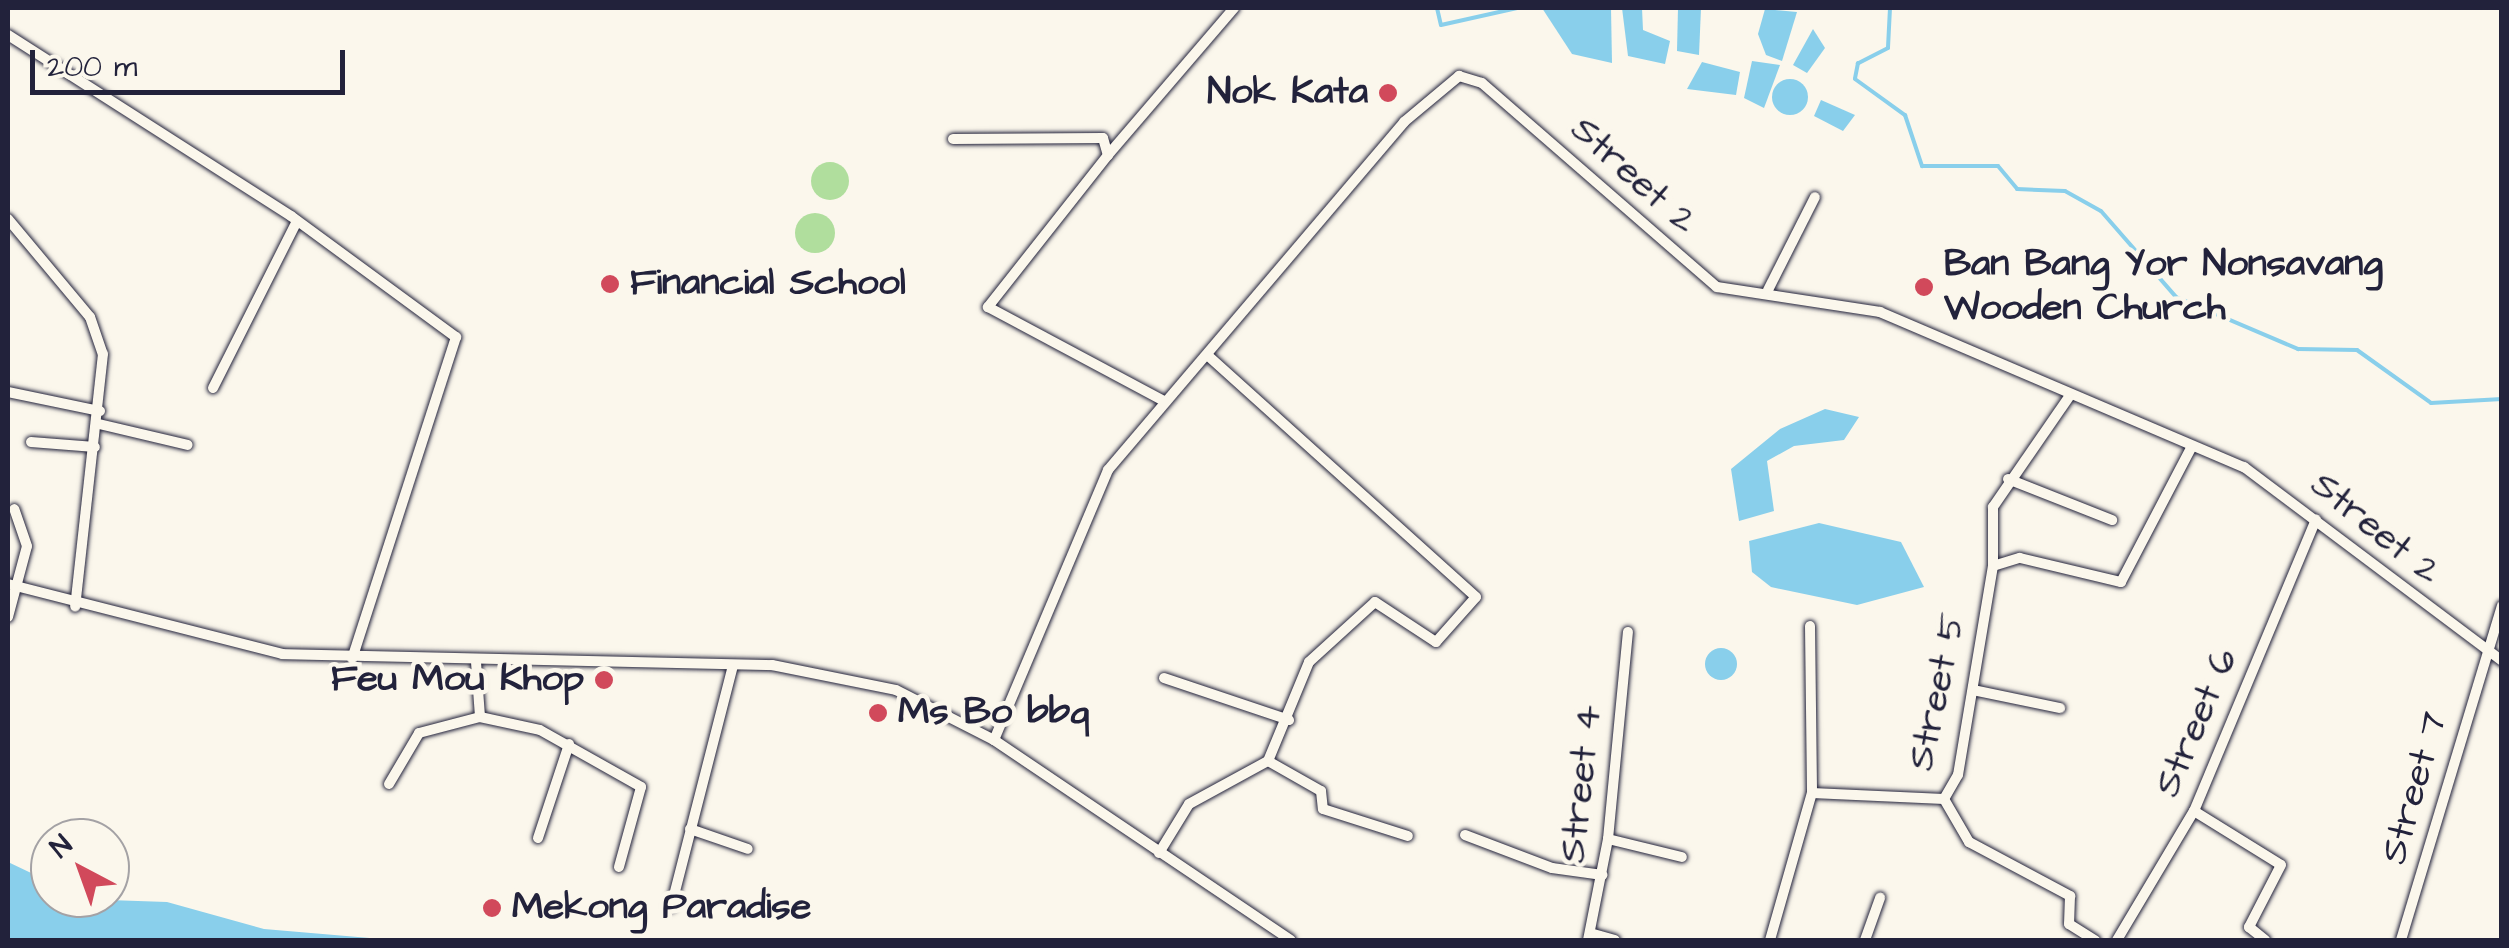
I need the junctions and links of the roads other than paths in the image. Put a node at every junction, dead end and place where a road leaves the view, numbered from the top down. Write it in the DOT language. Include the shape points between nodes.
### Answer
graph roads {
  1 [pos="1234,8"];
  2 [pos="8,35"];
  3 [pos="953,139"];
  4 [pos="1108,155"];
  5 [pos="1815,196"];
  6 [pos="8,218"];
  7 [pos="298,221"];
  8 [pos="1768,290"];
  9 [pos="1207,354"];
  10 [pos="213,388"];
  11 [pos="8,392"];
  12 [pos="2069,396"];
  13 [pos="1164,401"];
  14 [pos="100,411"];
  15 [pos="98,424"];
  16 [pos="31,442"];
  17 [pos="188,445"];
  18 [pos="95,446"];
  19 [pos="2191,448"];
  20 [pos="2008,479"];
  21 [pos="14,510"];
  22 [pos="2316,519"];
  23 [pos="2112,520"];
  24 [pos="1993,566"];
  25 [pos="11,585"];
  26 [pos="75,606"];
  27 [pos="2502,606"];
  28 [pos="8,617"];
  29 [pos="1810,626"];
  30 [pos="1628,632"];
  31 [pos="2486,652"];
  32 [pos="352,659"];
  33 [pos="2502,661"];
  34 [pos="476,662"];
  35 [pos="734,666"];
  36 [pos="1164,678"];
  37 [pos="1973,690"];
  38 [pos="2060,708"];
  39 [pos="480,717"];
  40 [pos="1289,720"];
  41 [pos="994,740"];
  42 [pos="568,744"];
  43 [pos="1268,761"];
  44 [pos="389,784"];
  45 [pos="1812,793"];
  46 [pos="1944,799"];
  47 [pos="2194,811"];
  48 [pos="690,829"];
  49 [pos="1465,835"];
  50 [pos="1408,836"];
  51 [pos="538,838"];
  52 [pos="1608,840"];
  53 [pos="748,849"];
  54 [pos="1159,853"];
  55 [pos="1682,858"];
  56 [pos="619,867"];
  57 [pos="1602,875"];
  58 [pos="1880,898"];
  59 [pos="671,907"];
  60 [pos="1589,937"];
  61 [pos="1291,940"];
  62 [pos="1615,940"];
  63 [pos="1770,940"];
  64 [pos="1865,940"];
  65 [pos="2094,940"];
  66 [pos="2118,940"];
  67 [pos="2265,940"];
  68 [pos="2400,940"];
  1 -- 4 [label="street"];
  2 -- 7 [label="street"];
  3 -- 4 [label="street" via="1090,133 1103,138"];
  4 -- 13 [label="street" via="988,307"];
  5 -- 8 [label="street"];
  6 -- 14 [label="street" via="90,318 103,354"];
  7 -- 10 [label="street" via="258,284"];
  7 -- 32 [label="street" via="456,338"];
  8 -- 9 [label="street, Street 2" via="1717,287 1482,83 1459,76 1404,122"];
  8 -- 12 [label="street, Street 2" via="1880,312"];
  9 -- 13 [label="street, Street 2"];
  9 -- 40 [label="street" via="1476,597 1436,642 1375,602 1309,662"];
  11 -- 14 [label="street"];
  12 -- 19 [label="street, Street 2"];
  12 -- 20 [label="street, Street 5"];
  13 -- 41 [label="street, Street 2" via="1095,494"];
  14 -- 15 [label="street"];
  15 -- 17 [label="street"];
  15 -- 18 [label="street"];
  16 -- 18 [label="street"];
  18 -- 26 [label="street"];
  19 -- 22 [label="street, Street 2" via="2244,468"];
  19 -- 24 [label="street" via="2121,582 2020,558"];
  20 -- 23 [label="street"];
  20 -- 24 [label="street, Street 5" via="1993,507"];
  21 -- 25 [label="street" via="27,546"];
  22 -- 31 [label="street, Street 2"];
  22 -- 47 [label="street, Street 6"];
  24 -- 37 [label="street, Street 5"];
  25 -- 26 [label="street"];
  25 -- 28 [label="street"];
  26 -- 32 [label="street" via="282,654"];
  27 -- 31 [label="street, Street 7"];
  29 -- 45 [label="street"];
  30 -- 52 [label="street, Street 4"];
  31 -- 33 [label="street, Street 2"];
  31 -- 68 [label="street, Street 7"];
  32 -- 34 [label="street"];
  34 -- 35 [label="street"];
  34 -- 39 [label="street"];
  35 -- 41 [label="street" via="834,673 896,690"];
  35 -- 48 [label="street"];
  36 -- 40 [label="street"];
  37 -- 38 [label="street"];
  37 -- 46 [label="street, Street 5" via="1958,775"];
  39 -- 42 [label="street"];
  39 -- 44 [label="street" via="419,733"];
  40 -- 43 [label="street"];
  41 -- 54 [label="street"];
  42 -- 51 [label="street"];
  42 -- 56 [label="street" via="642,786"];
  43 -- 50 [label="street" via="1321,791 1323,809"];
  43 -- 54 [label="street" via="1190,804"];
  45 -- 46 [label="street, Street 5"];
  45 -- 63 [label="street"];
  46 -- 65 [label="street" via="1969,842 2070,896 2069,924"];
  47 -- 66 [label="street, Street 6"];
  47 -- 67 [label="street" via="2282,866 2248,928"];
  48 -- 53 [label="street"];
  48 -- 59 [label="street"];
  49 -- 57 [label="street" via="1552,868"];
  52 -- 55 [label="street"];
  52 -- 57 [label="street, Street 4"];
  54 -- 61 [label="street"];
  57 -- 60 [label="street, Street 4"];
  58 -- 64 [label="street"];
  60 -- 62 [label="street"];
}
